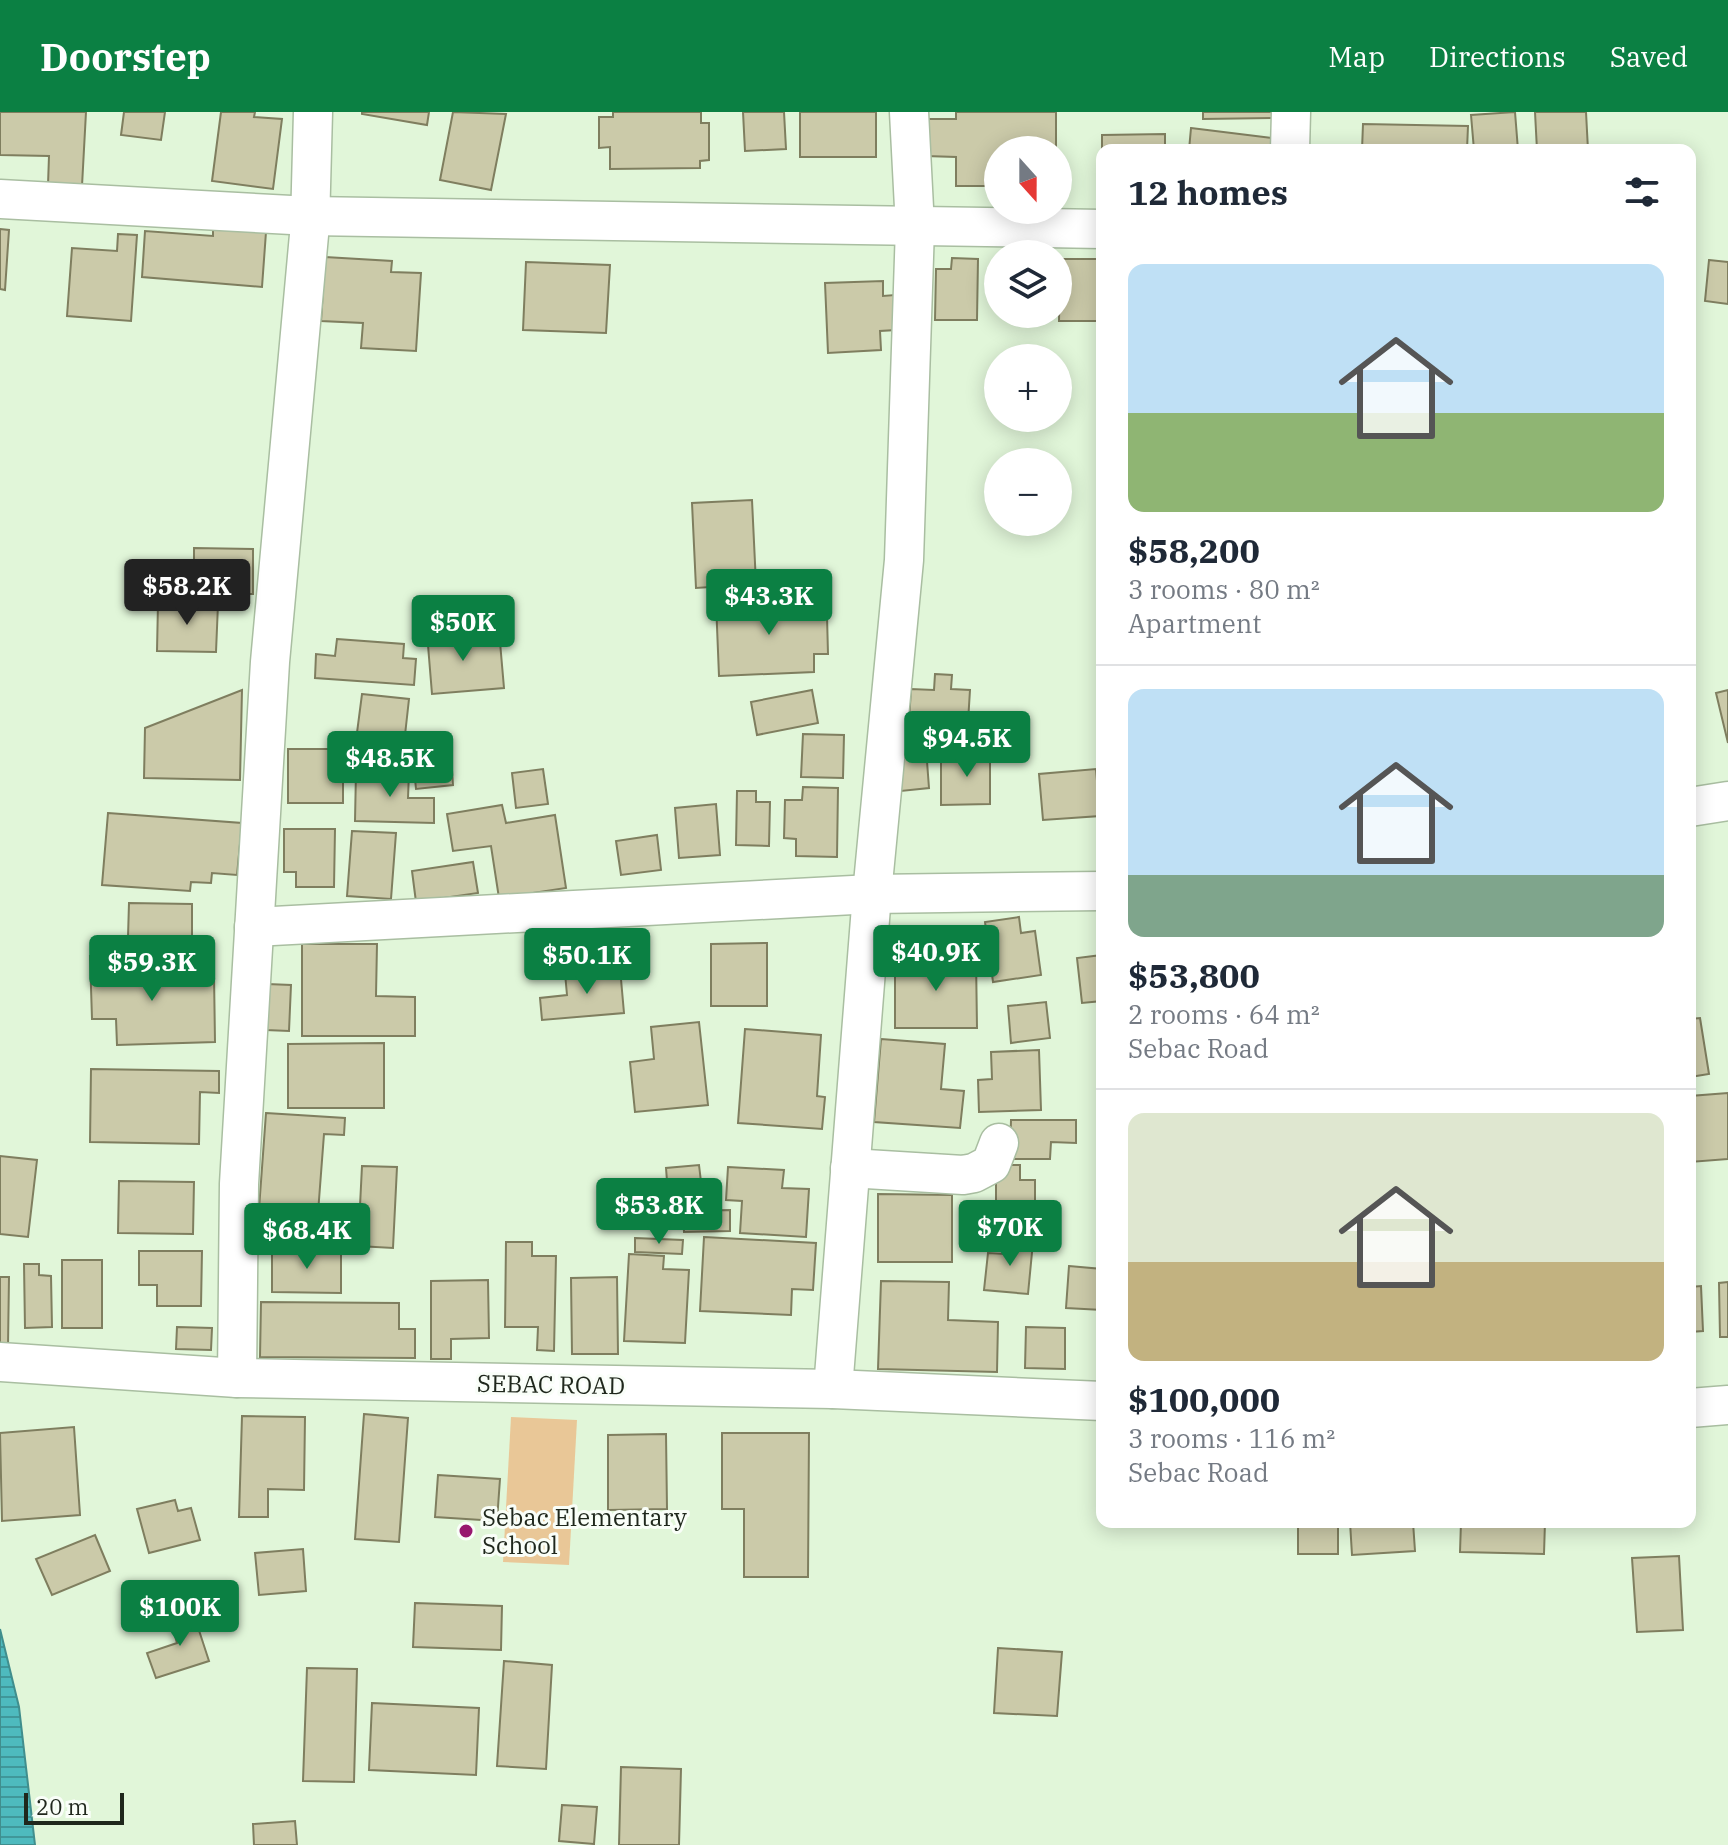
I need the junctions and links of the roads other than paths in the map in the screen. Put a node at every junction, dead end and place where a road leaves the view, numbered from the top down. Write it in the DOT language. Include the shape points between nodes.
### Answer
graph roads {
  1 [pos="313,112"];
  2 [pos="909,112"];
  3 [pos="1291,112"];
  4 [pos="1290,144"];
  5 [pos="0,199"];
  6 [pos="310,216"];
  7 [pos="915,227"];
  8 [pos="1096,229"];
  9 [pos="1728,801"];
  10 [pos="1696,806"];
  11 [pos="1096,891"];
  12 [pos="872,894"];
  13 [pos="254,927"];
  14 [pos="999,1143"];
  15 [pos="850,1168"];
  16 [pos="0,1362"];
  17 [pos="237,1378"];
  18 [pos="833,1389"];
  19 [pos="1096,1401"];
  20 [pos="1728,1405"];
  21 [pos="1696,1408"];
  1 -- 6 [label="street"];
  2 -- 7 [label="street"];
  3 -- 4 [label="street"];
  5 -- 6 [label="street"];
  6 -- 7 [label="street"];
  6 -- 13 [label="street" via="270,662"];
  7 -- 8 [label="street"];
  7 -- 12 [label="street" via="904,560"];
  9 -- 10 [label="street"];
  11 -- 12 [label="street"];
  12 -- 13 [label="street"];
  12 -- 15 [label="street"];
  13 -- 17 [label="street" via="239,1184"];
  14 -- 15 [label="street" via="991,1164 963,1175"];
  15 -- 18 [label="street"];
  16 -- 17 [label="street, SEBAC ROAD"];
  17 -- 18 [label="street, SEBAC ROAD"];
  18 -- 19 [label="street, SEBAC ROAD"];
  20 -- 21 [label="street"];
}
